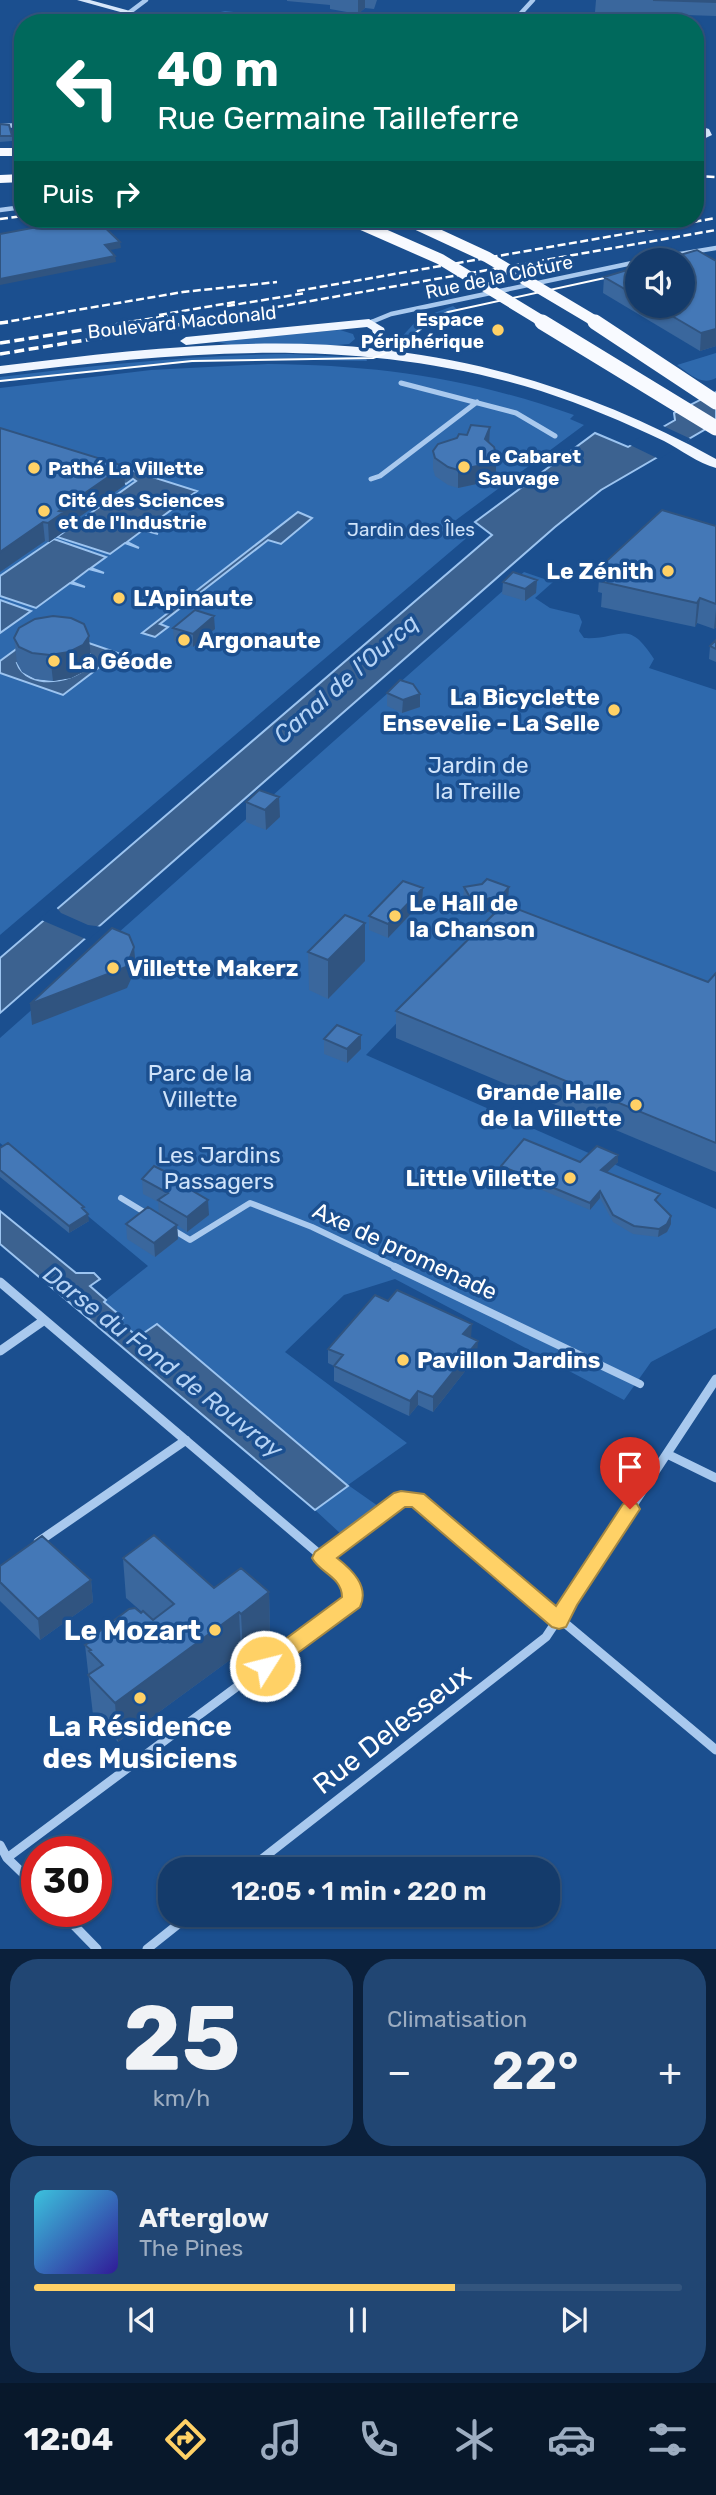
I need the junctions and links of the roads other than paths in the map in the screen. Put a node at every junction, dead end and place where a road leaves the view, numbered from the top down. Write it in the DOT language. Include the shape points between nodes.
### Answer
graph roads {
  1 [pos="79,0"];
  2 [pos="146,0"];
  3 [pos="533,0"];
  4 [pos="130,13"];
  5 [pos="133,14"];
  6 [pos="520,14"];
  7 [pos="370,228"];
  8 [pos="426,228"];
  9 [pos="716,248"];
  10 [pos="695,251"];
  11 [pos="625,265"];
  12 [pos="369,323"];
  13 [pos="369,352"];
  14 [pos="385,354"];
  15 [pos="0,363"];
  16 [pos="0,370"];
  17 [pos="401,383"];
  18 [pos="477,402"];
  19 [pos="716,402"];
  20 [pos="716,428"];
  21 [pos="555,436"];
  22 [pos="716,464"];
  23 [pos="371,479"];
  24 [pos="121,1198"];
  25 [pos="156,1219"];
  26 [pos="167,1226"];
  27 [pos="0,1282"];
  28 [pos="43,1321"];
  29 [pos="0,1351"];
  30 [pos="716,1379"];
  31 [pos="640,1384"];
  32 [pos="186,1440"];
  33 [pos="667,1454"];
  34 [pos="716,1478"];
  35 [pos="32,1546"];
  36 [pos="322,1558"];
  37 [pos="559,1621"];
  38 [pos="716,1750"];
  39 [pos="0,1845"];
  40 [pos="264,1857"];
  41 [pos="8,1858"];
  42 [pos="21,1871"];
  43 [pos="76,1927"];
  44 [pos="175,1927"];
  45 [pos="97,1949"];
  46 [pos="147,1949"];
  1 -- 4 [label="main road"];
  2 -- 4 [label="street"];
  3 -- 6 [label="street"];
  4 -- 5 [label="main road"];
  7 -- 20 [label="highway, bridge" via="440,258"];
  8 -- 19 [label="highway, bridge" via="524,276"];
  9 -- 10 [label="street"];
  11 -- 12 [label="street, Rue de la Clôture" via="391,314"];
  12 -- 13 [label="main road" via="363,330"];
  12 -- 14 [label="main road" via="379,328"];
  12 -- 15 [label="main road, Boulevard Macdonald"];
  13 -- 14 [label="main road, Boulevard Macdonald"];
  13 -- 16 [label="main road, Boulevard Macdonald" via="216,350"];
  14 -- 22 [label="main road, Boulevard Macdonald" via="493,375 587,405"];
  17 -- 18 [label="street"];
  18 -- 21 [label="street" via="516,413"];
  18 -- 23 [label="street"];
  24 -- 25 [label="street"];
  26 -- 31 [label="street, Axe de promenade" via="190,1240 250,1203 312,1227"];
  27 -- 28 [label="street"];
  28 -- 29 [label="street"];
  28 -- 32 [label="street"];
  30 -- 33 [label="street, Rue Delesseux"];
  32 -- 35 [label="street"];
  32 -- 36 [label="street"];
  33 -- 34 [label="street"];
  33 -- 37 [label="street, Rue Delesseux"];
  36 -- 37 [label="street" via="401,1499 417,1499"];
  36 -- 41 [label="street" via="346,1577 352,1601"];
  37 -- 38 [label="street"];
  37 -- 40 [label="street, Rue Delesseux" via="546,1637"];
  39 -- 41 [label="street"];
  41 -- 42 [label="street"];
  43 -- 45 [label="street"];
  44 -- 46 [label="street"];
}
